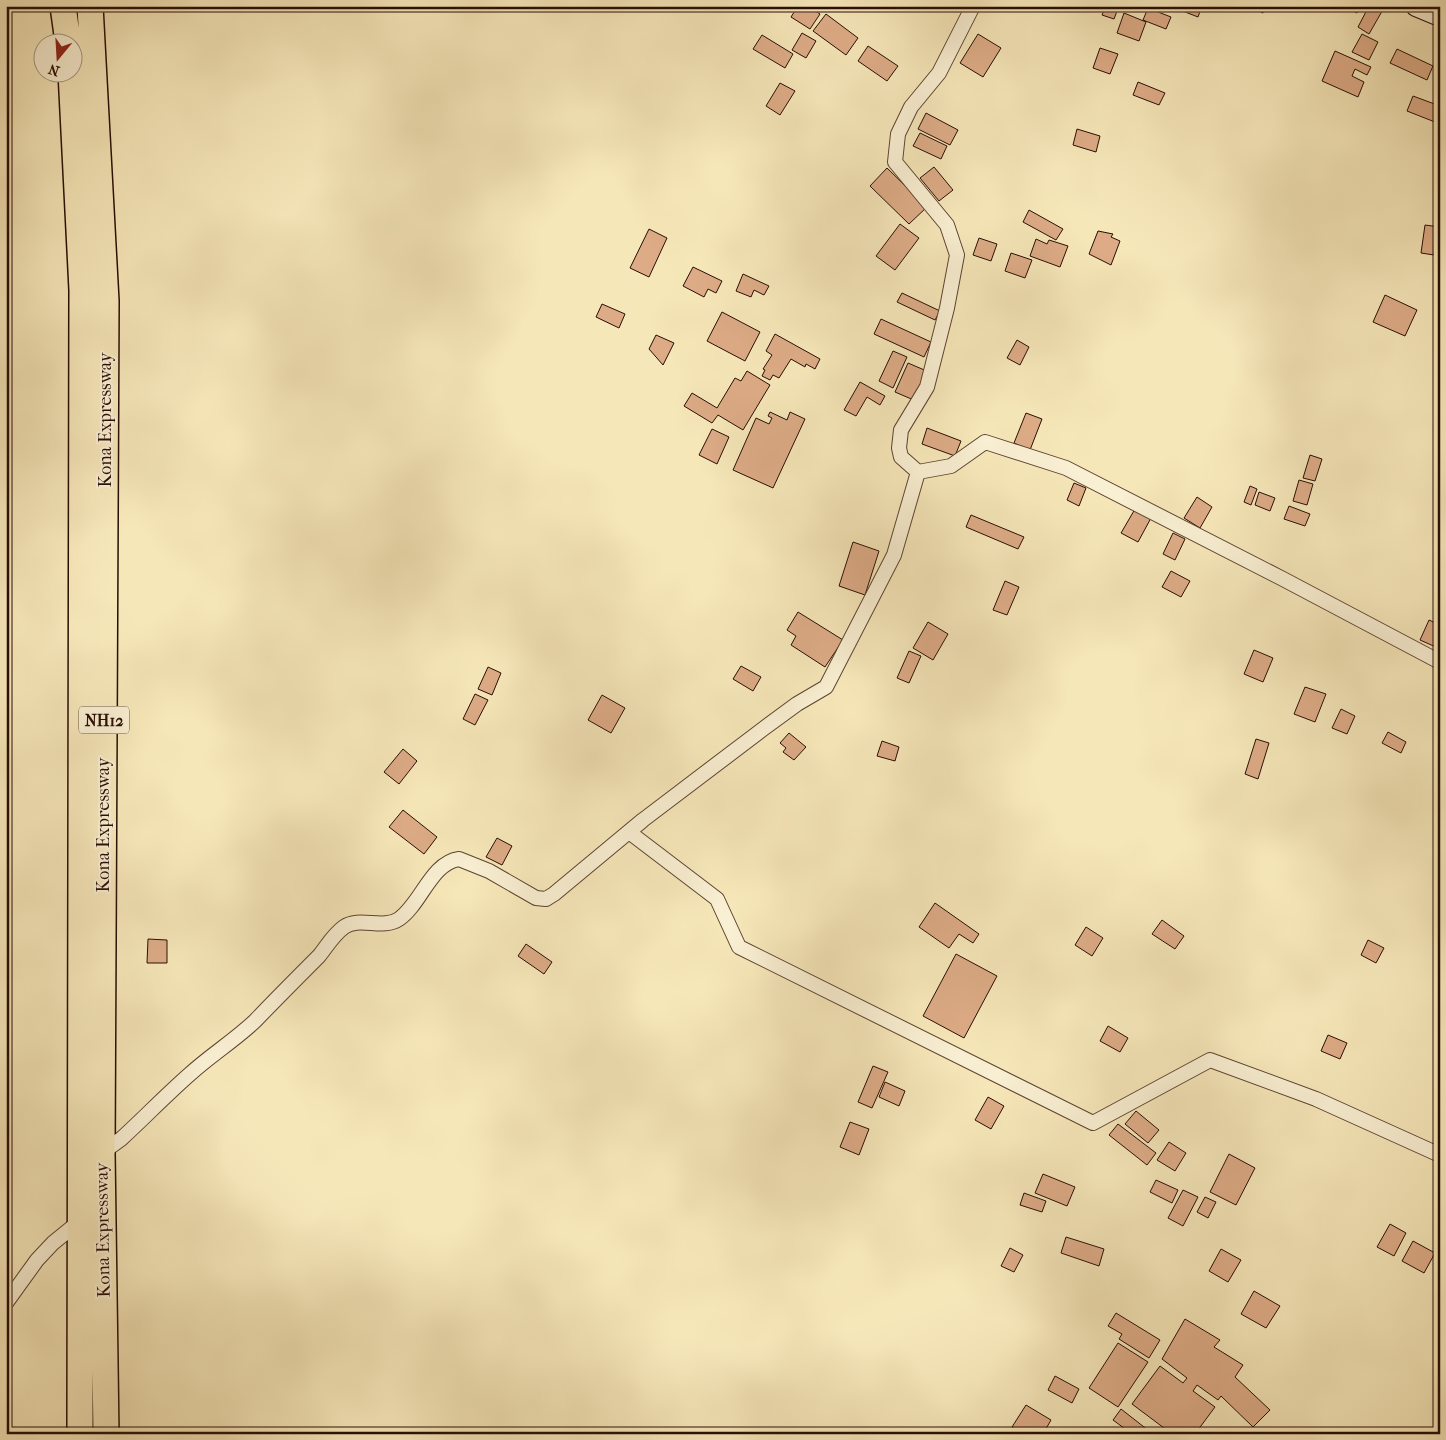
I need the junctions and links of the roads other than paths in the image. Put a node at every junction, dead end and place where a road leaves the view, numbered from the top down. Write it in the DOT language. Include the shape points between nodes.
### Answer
graph roads {
  1 [pos="63,6"];
  2 [pos="90,6"];
  3 [pos="973,6"];
  4 [pos="1416,6"];
  5 [pos="1440,16"];
  6 [pos="67,32"];
  7 [pos="72,82"];
  8 [pos="918,472"];
  9 [pos="1440,662"];
  10 [pos="629,832"];
  11 [pos="91,1152"];
  12 [pos="1440,1155"];
  13 [pos="80,1220"];
  14 [pos="6,1303"];
  15 [pos="80,1434"];
  16 [pos="106,1434"];
  1 -- 6 [label="highway"];
  2 -- 11 [label="highway, Kona Expressway / NH12" via="106,301"];
  3 -- 8 [label="street" via="939,73 912,107 898,134 895,162 947,225 957,256 948,308 926,387 901,430 901,457"];
  4 -- 5 [label="main road"];
  7 -- 11 [label="highway, Kona Expressway / NH12" via="82,290"];
  8 -- 9 [label="street" via="951,466 985,442 1066,468"];
  8 -- 10 [label="street" via="894,555 826,687 797,704"];
  10 -- 11 [label="street" via="546,899 525,893 469,861 459,858 447,862 397,920 356,923 337,932 321,953 252,1023 190,1074 121,1139"];
  10 -- 12 [label="street" via="717,899 739,947 1093,1123 1210,1060 1316,1099"];
  11 -- 13 [label="highway, Kona Expressway / NH12"];
  11 -- 16 [label="highway, Kona Expressway / NH12"];
  13 -- 14 [label="street" via="37,1260"];
  13 -- 15 [label="highway, Kona Expressway / NH12"];
}
